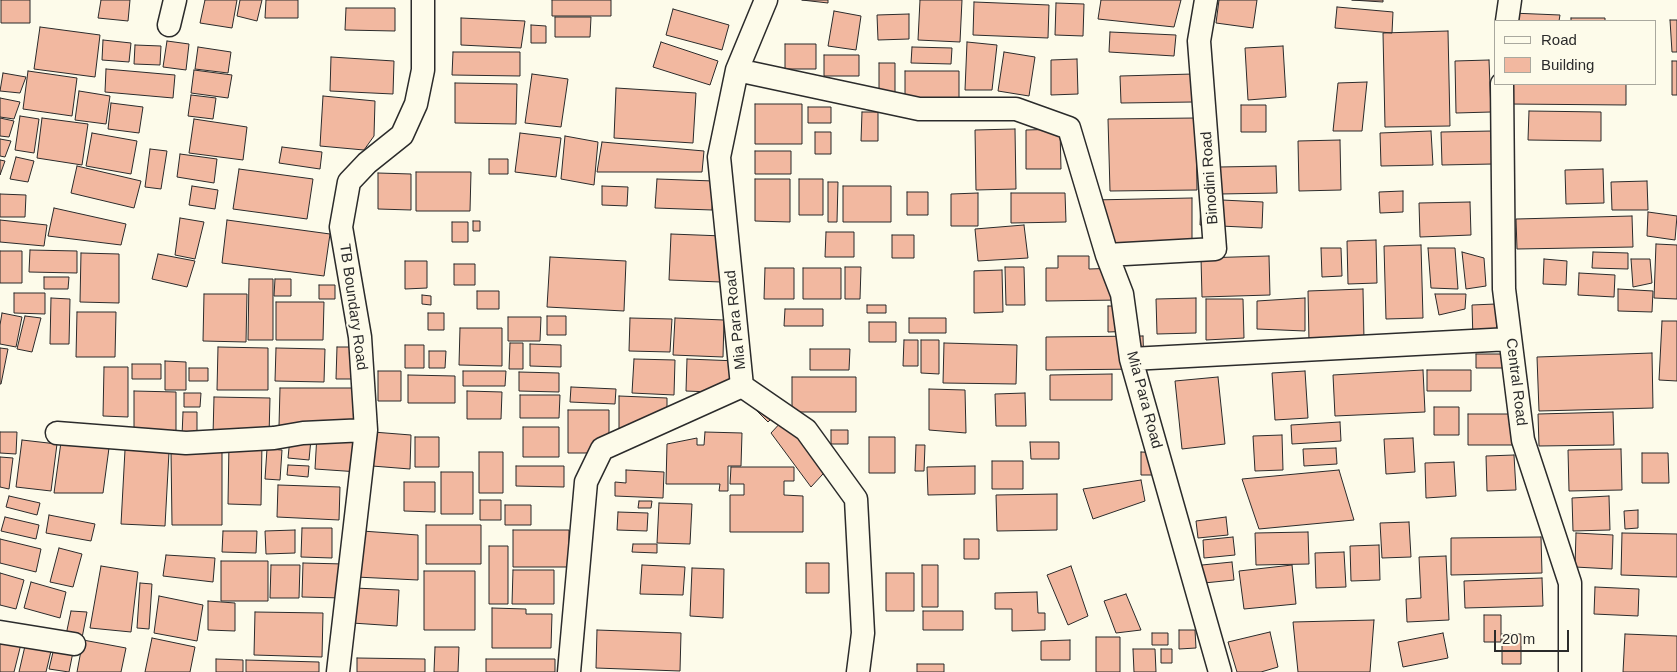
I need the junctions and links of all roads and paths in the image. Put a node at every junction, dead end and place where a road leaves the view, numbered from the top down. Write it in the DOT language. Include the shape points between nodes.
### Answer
graph roads {
  1 [pos="175,0"];
  2 [pos="423,0"];
  3 [pos="766,0"];
  4 [pos="1206,0"];
  5 [pos="1510,0"];
  6 [pos="1507,20"];
  7 [pos="169,25"];
  8 [pos="737,70"];
  9 [pos="1502,85"];
  10 [pos="1107,255"];
  11 [pos="1510,339"];
  12 [pos="1131,359"];
  13 [pos="742,386"];
  14 [pos="366,430"];
  15 [pos="57,433"];
  16 [pos="0,632"];
  17 [pos="74,644"];
  18 [pos="338,672"];
  19 [pos="569,672"];
  20 [pos="858,672"];
  21 [pos="1220,672"];
  22 [pos="1570,672"];
  1 -- 7 [label="street"];
  2 -- 14 [label="street, TB Boundary Road" via="423,70 416,104 402,135 366,163 348,182 341,227 360,338"];
  3 -- 8 [label="street, Mia Para Road"];
  4 -- 10 [label="street, Binodini Road" via="1199,41 1216,248"];
  5 -- 6 [label="street"];
  8 -- 10 [label="street, Mia Para Road" via="919,109 1016,110 1069,128"];
  8 -- 13 [label="street, Mia Para Road" via="719,157"];
  9 -- 11 [label="street, Central Road" via="1504,289"];
  10 -- 12 [label="street, Mia Para Road" via="1122,294"];
  11 -- 12 [label="street"];
  11 -- 22 [label="street, Central Road" via="1523,440 1570,583"];
  12 -- 21 [label="street, Mia Para Road"];
  13 -- 19 [label="street, Mia Para Road" via="602,449 586,482"];
  13 -- 20 [label="street" via="806,430 856,499 863,633"];
  14 -- 15 [label="street" via="186,443"];
  14 -- 18 [label="street, TB Boundary Road"];
  16 -- 17 [label="street"];
}
